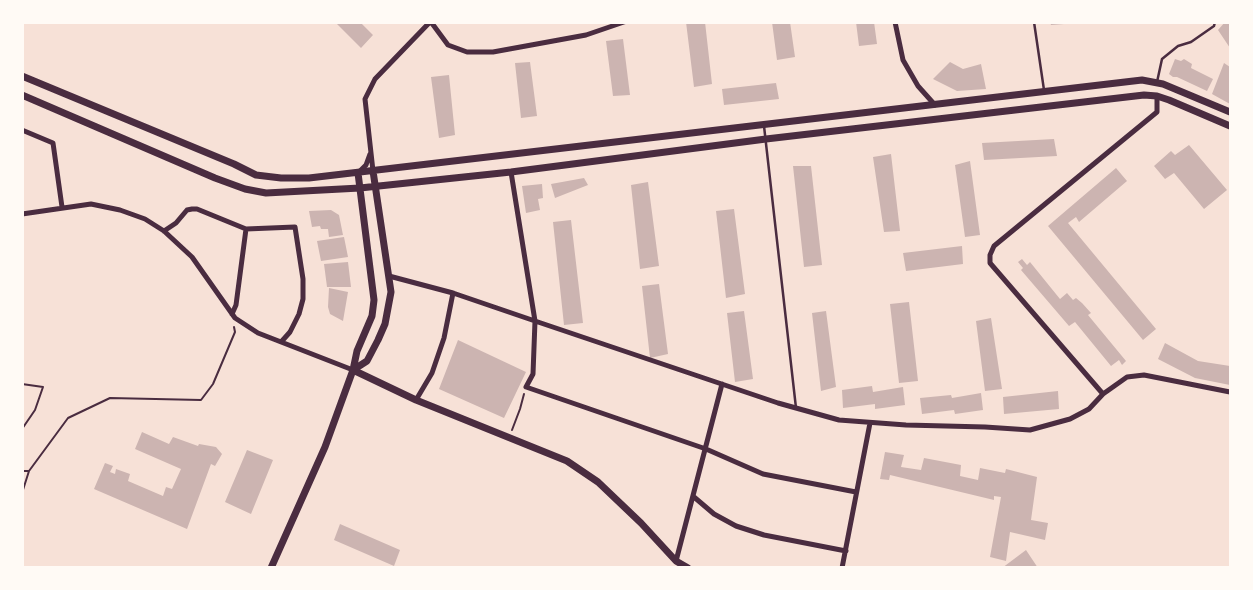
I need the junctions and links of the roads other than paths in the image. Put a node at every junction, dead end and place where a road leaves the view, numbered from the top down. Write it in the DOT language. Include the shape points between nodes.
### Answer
graph roads {
  1 [pos="431,22"];
  2 [pos="624,22"];
  3 [pos="895,22"];
  4 [pos="1034,22"];
  5 [pos="1215,22"];
  6 [pos="22,76"];
  7 [pos="1157,82"];
  8 [pos="1044,92"];
  9 [pos="22,95"];
  10 [pos="1157,96"];
  11 [pos="934,105"];
  12 [pos="1230,112"];
  13 [pos="764,125"];
  14 [pos="1230,126"];
  15 [pos="22,130"];
  16 [pos="766,139"];
  17 [pos="371,151"];
  18 [pos="373,171"];
  19 [pos="511,172"];
  20 [pos="358,173"];
  21 [pos="376,187"];
  22 [pos="360,188"];
  23 [pos="62,207"];
  24 [pos="22,214"];
  25 [pos="246,229"];
  26 [pos="164,230"];
  27 [pos="389,276"];
  28 [pos="453,293"];
  29 [pos="232,314"];
  30 [pos="535,321"];
  31 [pos="282,341"];
  32 [pos="354,370"];
  33 [pos="722,384"];
  34 [pos="1230,392"];
  35 [pos="1103,394"];
  36 [pos="416,400"];
  37 [pos="796,408"];
  38 [pos="870,423"];
  39 [pos="706,449"];
  40 [pos="856,492"];
  41 [pos="694,497"];
  42 [pos="846,551"];
  43 [pos="675,564"];
  44 [pos="271,568"];
  45 [pos="688,568"];
  46 [pos="842,568"];
  1 -- 2 [label="street" via="448,45 467,52 493,52 586,35"];
  1 -- 17 [label="street" via="375,79 365,99"];
  3 -- 11 [label="street" via="903,60"];
  4 -- 8 [label="lane"];
  5 -- 7 [label="lane" via="1214,26 1162,59"];
  6 -- 20 [label="street" via="256,175 309,178"];
  7 -- 8 [label="street" via="1142,80"];
  7 -- 10 [label="street"];
  7 -- 12 [label="street"];
  8 -- 11 [label="street"];
  9 -- 22 [label="street" via="245,189 266,193"];
  10 -- 14 [label="street"];
  10 -- 16 [label="street"];
  10 -- 35 [label="street" via="1157,112 994,246 990,255 990,263"];
  11 -- 13 [label="street"];
  13 -- 16 [label="lane"];
  13 -- 18 [label="street"];
  15 -- 23 [label="street" via="53,143"];
  16 -- 19 [label="street"];
  16 -- 37 [label="lane"];
  17 -- 18 [label="street"];
  17 -- 20 [label="street" via="366,165"];
  18 -- 20 [label="street"];
  18 -- 21 [label="street"];
  19 -- 21 [label="street"];
  19 -- 30 [label="street"];
  20 -- 22 [label="street"];
  21 -- 22 [label="street"];
  21 -- 27 [label="street"];
  22 -- 32 [label="street" via="374,300"];
  23 -- 24 [label="street"];
  23 -- 26 [label="street" via="91,204 120,210"];
  25 -- 26 [label="street" via="192,209"];
  25 -- 29 [label="street"];
  25 -- 31 [label="street" via="295,227 303,299 299,314"];
  26 -- 29 [label="street" via="192,258"];
  27 -- 28 [label="street"];
  27 -- 32 [label="street" via="391,292 385,324 368,361"];
  28 -- 30 [label="street"];
  28 -- 36 [label="street" via="444,338 432,373"];
  29 -- 31 [label="street" via="258,333"];
  30 -- 33 [label="street"];
  30 -- 39 [label="street" via="533,374 526,387"];
  31 -- 32 [label="street"];
  32 -- 36 [label="street"];
  32 -- 44 [label="street" via="325,447"];
  33 -- 37 [label="street"];
  33 -- 39 [label="street"];
  34 -- 35 [label="street" via="1144,375 1127,377"];
  35 -- 38 [label="street" via="1089,409 1070,419 1030,430"];
  36 -- 43 [label="street" via="567,461 598,482 641,523"];
  37 -- 38 [label="street" via="840,420"];
  38 -- 40 [label="street"];
  39 -- 40 [label="street" via="762,474"];
  39 -- 41 [label="street"];
  40 -- 42 [label="street"];
  41 -- 42 [label="street" via="714,514 736,526 764,535"];
  41 -- 43 [label="street"];
  42 -- 46 [label="street"];
  43 -- 45 [label="street"];
}
